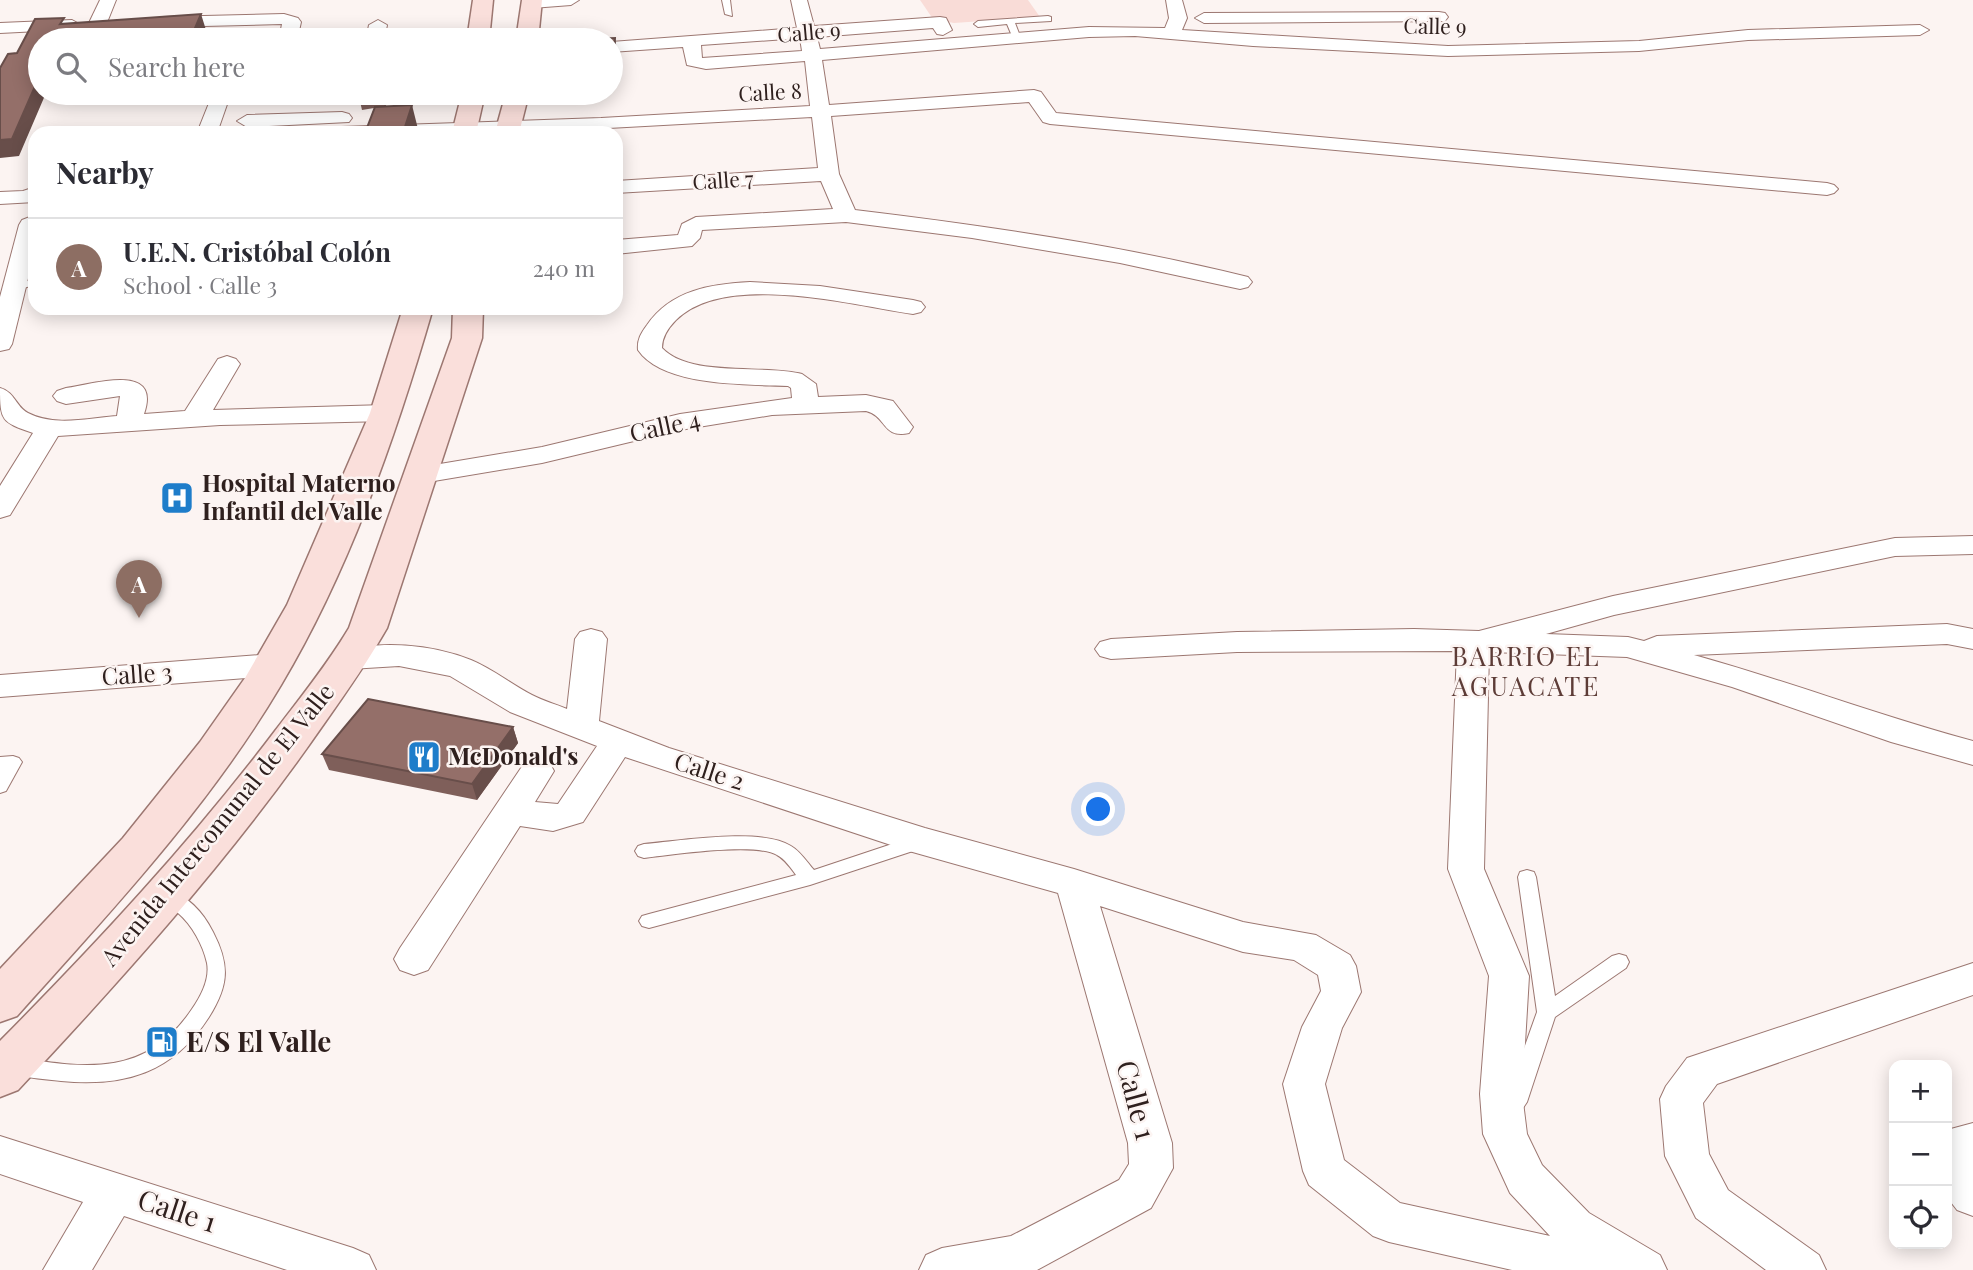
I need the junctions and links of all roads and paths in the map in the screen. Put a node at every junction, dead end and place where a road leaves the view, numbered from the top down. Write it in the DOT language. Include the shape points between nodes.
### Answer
graph roads {
  1 [pos="108,0"];
  2 [pos="255,0"];
  3 [pos="483,0"];
  4 [pos="571,0"];
  5 [pos="726,0"];
  6 [pos="799,0"];
  7 [pos="1174,0"];
  8 [pos="532,1"];
  9 [pos="729,14"];
  10 [pos="1438,17"];
  11 [pos="1048,19"];
  12 [pos="140,23"];
  13 [pos="978,24"];
  14 [pos="1175,26"];
  15 [pos="246,27"];
  16 [pos="0,28"];
  17 [pos="291,28"];
  18 [pos="480,28"];
  19 [pos="529,28"];
  20 [pos="1013,28"];
  21 [pos="1920,30"];
  22 [pos="809,32"];
  23 [pos="692,41"];
  24 [pos="950,43"];
  25 [pos="623,46"];
  26 [pos="813,57"];
  27 [pos="218,105"];
  28 [pos="470,105"];
  29 [pos="514,105"];
  30 [pos="822,113"];
  31 [pos="247,121"];
  32 [pos="277,122"];
  33 [pos="210,126"];
  34 [pos="342,126"];
  35 [pos="465,126"];
  36 [pos="508,126"];
  37 [pos="594,126"];
  38 [pos="830,174"];
  39 [pos="623,187"];
  40 [pos="1827,189"];
  41 [pos="28,195"];
  42 [pos="28,197"];
  43 [pos="0,198"];
  44 [pos="846,215"];
  45 [pos="0,218"];
  46 [pos="623,246"];
  47 [pos="28,261"];
  48 [pos="1240,282"];
  49 [pos="25,284"];
  50 [pos="913,307"];
  51 [pos="416,315"];
  52 [pos="468,315"];
  53 [pos="0,344"];
  54 [pos="227,364"];
  55 [pos="0,396"];
  56 [pos="66,396"];
  57 [pos="806,404"];
  58 [pos="386,413"];
  59 [pos="194,419"];
  60 [pos="127,425"];
  61 [pos="901,427"];
  62 [pos="49,429"];
  63 [pos="422,475"];
  64 [pos="0,509"];
  65 [pos="1973,545"];
  66 [pos="591,639"];
  67 [pos="1973,639"];
  68 [pos="1473,643"];
  69 [pos="1628,647"];
  70 [pos="1111,649"];
  71 [pos="349,659"];
  72 [pos="273,665"];
  73 [pos="0,686"];
  74 [pos="582,728"];
  75 [pos="618,741"];
  76 [pos="1973,753"];
  77 [pos="0,763"];
  78 [pos="537,771"];
  79 [pos="0,788"];
  80 [pos="511,812"];
  81 [pos="922,841"];
  82 [pos="644,851"];
  83 [pos="1527,877"];
  84 [pos="810,878"];
  85 [pos="1074,883"];
  86 [pos="166,895"];
  87 [pos="649,921"];
  88 [pos="414,959"];
  89 [pos="1619,962"];
  90 [pos="1973,979"];
  91 [pos="0,1002"];
  92 [pos="1547,1012"];
  93 [pos="5,1070"];
  94 [pos="1505,1134"];
  95 [pos="1973,1142"];
  96 [pos="0,1155"];
  97 [pos="114,1191"];
  98 [pos="1973,1196"];
  99 [pos="66,1270"];
  100 [pos="353,1270"];
  101 [pos="942,1270"];
  102 [pos="1607,1270"];
  103 [pos="1644,1270"];
  104 [pos="1803,1270"];
  1 -- 16 [label="street" via="105,25"];
  2 -- 15 [label="street"];
  3 -- 18 [label="main road"];
  4 -- 8 [label="street"];
  5 -- 9 [label="lane"];
  6 -- 22 [label="street"];
  7 -- 14 [label="street"];
  8 -- 19 [label="main road"];
  10 -- 14 [label="street"];
  11 -- 20 [label="lane"];
  12 -- 15 [label="street"];
  13 -- 20 [label="lane"];
  14 -- 20 [label="street, Calle 9" via="1135,31"];
  14 -- 21 [label="street, Calle 9" via="1375,49 1448,51"];
  15 -- 17 [label="street" via="288,20"];
  20 -- 24 [label="street, Calle 9"];
  22 -- 23 [label="street, Calle 9"];
  22 -- 24 [label="street, Calle 9" via="925,17 940,22"];
  22 -- 26 [label="street"];
  23 -- 25 [label="street, Calle 9"];
  23 -- 26 [label="street, Calle 9" via="692,61 697,63"];
  24 -- 26 [label="street, Calle 9"];
  26 -- 30 [label="street"];
  27 -- 33 [label="street"];
  28 -- 35 [label="main road"];
  29 -- 36 [label="main road"];
  30 -- 37 [label="street, Calle 8"];
  30 -- 38 [label="street"];
  30 -- 40 [label="street, Calle 8" via="1034,96 1050,118"];
  31 -- 32 [label="street"];
  32 -- 34 [label="street"];
  38 -- 39 [label="street, Calle 7"];
  38 -- 44 [label="street"];
  41 -- 43 [label="street"];
  42 -- 45 [label="street"];
  44 -- 46 [label="street" via="696,224 684,241"];
  44 -- 48 [label="street" via="1120,256"];
  47 -- 49 [label="street"];
  49 -- 53 [label="street"];
  50 -- 57 [label="street" via="805,293 727,290 681,304 655,330 649,346 665,364 685,370 793,379 803,384"];
  51 -- 58 [label="main road, Avenida Intercomunal de El Valle"];
  52 -- 63 [label="main road, Avenida Intercomunal de El Valle" via="467,338"];
  54 -- 59 [label="street"];
  55 -- 62 [label="street" via="16,418"];
  56 -- 60 [label="street" via="133,388 133,410"];
  57 -- 61 [label="street, Calle 4" via="884,407"];
  57 -- 63 [label="street, Calle 4" via="680,422 542,455"];
  58 -- 59 [label="street"];
  58 -- 72 [label="main road, Avenida Intercomunal de El Valle" via="306,606"];
  59 -- 60 [label="street"];
  60 -- 62 [label="street"];
  62 -- 64 [label="street"];
  63 -- 71 [label="main road, Avenida Intercomunal de El Valle" via="368,628"];
  65 -- 68 [label="street" via="1895,547 1613,607"];
  66 -- 74 [label="street"];
  67 -- 69 [label="street" via="1947,634"];
  68 -- 69 [label="street"];
  68 -- 70 [label="street" via="1414,639"];
  68 -- 94 [label="street" via="1466,869 1509,976 1501,1094"];
  69 -- 76 [label="street"];
  71 -- 74 [label="street, Calle 2" via="400,656 442,662 461,668 522,704"];
  71 -- 86 [label="main road, Avenida Intercomunal de El Valle" via="261,780"];
  72 -- 73 [label="street, Calle 3"];
  72 -- 91 [label="main road, Avenida Intercomunal de El Valle" via="215,752 139,850"];
  74 -- 75 [label="street, Calle 2"];
  75 -- 80 [label="street" via="570,813 552,818"];
  75 -- 81 [label="street, Calle 2"];
  77 -- 79 [label="lane" via="13,762"];
  78 -- 80 [label="street"];
  80 -- 88 [label="street"];
  81 -- 84 [label="lane"];
  81 -- 85 [label="street, Calle 2"];
  82 -- 84 [label="lane" via="771,845 783,848"];
  83 -- 92 [label="lane"];
  84 -- 87 [label="lane"];
  85 -- 101 [label="street, Calle 1" via="1150,1143 1151,1168 1135,1194 1017,1257"];
  85 -- 102 [label="street, Calle 2" via="1243,937 1302,946 1335,966 1341,992 1322,1027 1304,1084 1325,1171 1390,1221"];
  86 -- 93 [label="main road, Avenida Intercomunal de El Valle"];
  86 -- 93 [label="lane" via="182,904 204,929 217,967 208,1002 181,1039 152,1061 120,1072"];
  89 -- 92 [label="lane"];
  90 -- 104 [label="street" via="1702,1071 1681,1099 1687,1156 1712,1205"];
  92 -- 94 [label="lane"];
  94 -- 103 [label="street" via="1525,1179 1573,1228"];
  95 -- 98 [label="street" via="1957,1146 1951,1168"];
  96 -- 97 [label="street, Calle 1"];
  97 -- 99 [label="street"];
  97 -- 100 [label="street, Calle 1"];
}
